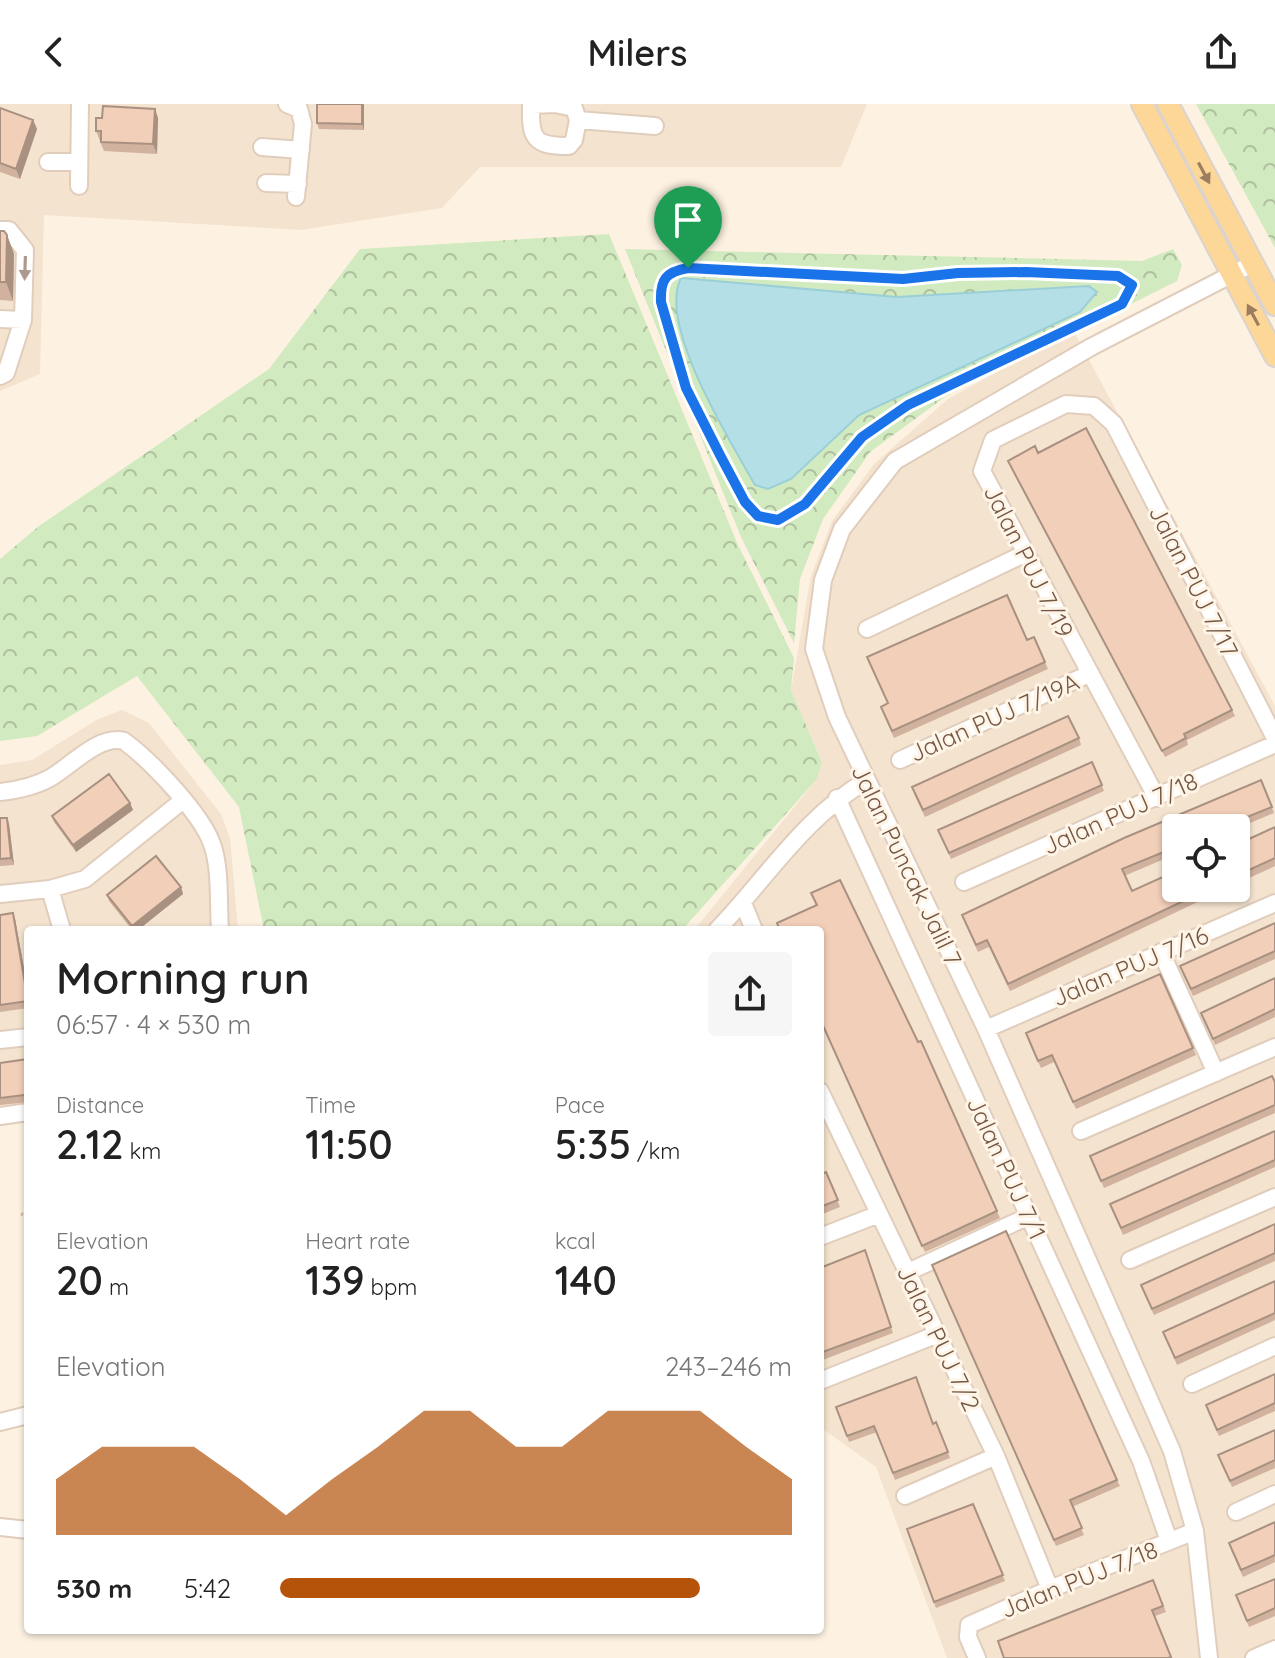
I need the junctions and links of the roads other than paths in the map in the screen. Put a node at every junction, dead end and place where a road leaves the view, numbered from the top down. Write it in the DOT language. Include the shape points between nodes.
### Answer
graph roads {
  1 [pos="80,104"];
  2 [pos="287,104"];
  3 [pos="555,104"];
  4 [pos="1142,104"];
  5 [pos="1168,104"];
  6 [pos="578,120"];
  7 [pos="655,126"];
  8 [pos="262,147"];
  9 [pos="301,150"];
  10 [pos="48,162"];
  11 [pos="79,162"];
  12 [pos="266,183"];
  13 [pos="79,186"];
  14 [pos="0,230"];
  15 [pos="1252,264"];
  16 [pos="1231,274"];
  17 [pos="1275,305"];
  18 [pos="0,319"];
  19 [pos="23,320"];
  20 [pos="1275,356"];
  21 [pos="0,376"];
  22 [pos="1114,424"];
  23 [pos="1024,554"];
  24 [pos="867,629"];
  25 [pos="1089,674"];
  26 [pos="1275,741"];
  27 [pos="900,760"];
  28 [pos="866,781"];
  29 [pos="0,792"];
  30 [pos="837,798"];
  31 [pos="1157,798"];
  32 [pos="182,801"];
  33 [pos="964,882"];
  34 [pos="50,889"];
  35 [pos="0,894"];
  36 [pos="743,903"];
  37 [pos="1275,903"];
  38 [pos="61,926"];
  39 [pos="220,926"];
  40 [pos="721,926"];
  41 [pos="752,926"];
  42 [pos="1161,952"];
  43 [pos="986,1029"];
  44 [pos="24,1037"];
  45 [pos="0,1040"];
  46 [pos="1275,1047"];
  47 [pos="1216,1073"];
  48 [pos="824,1099"];
  49 [pos="24,1113"];
  50 [pos="0,1116"];
  51 [pos="1081,1131"];
  52 [pos="1275,1197"];
  53 [pos="879,1214"];
  54 [pos="1029,1216"];
  55 [pos="824,1235"];
  56 [pos="1130,1260"];
  57 [pos="908,1272"];
  58 [pos="938,1334"];
  59 [pos="1275,1346"];
  60 [pos="824,1379"];
  61 [pos="1192,1384"];
  62 [pos="24,1416"];
  63 [pos="0,1422"];
  64 [pos="996,1456"];
  65 [pos="1275,1494"];
  66 [pos="905,1496"];
  67 [pos="1236,1512"];
  68 [pos="0,1527"];
  69 [pos="24,1530"];
  70 [pos="1195,1531"];
  71 [pos="1169,1541"];
  72 [pos="1050,1589"];
  73 [pos="1275,1649"];
  74 [pos="977,1658"];
  75 [pos="1209,1658"];
  76 [pos="1254,1658"];
  1 -- 11 [label="street"];
  2 -- 9 [label="street" via="299,109"];
  3 -- 6 [label="street" via="574,108"];
  3 -- 6 [label="street" via="531,105 532,133 538,141 569,146"];
  4 -- 16 [label="main road"];
  5 -- 15 [label="main road, one-way"];
  6 -- 7 [label="street"];
  8 -- 9 [label="street"];
  9 -- 12 [label="street" via="297,190"];
  10 -- 11 [label="street"];
  11 -- 13 [label="street"];
  14 -- 19 [label="street, one-way" via="9,230 25,250"];
  15 -- 16 [label="street, Jalan Puncak Jalil 7"];
  15 -- 17 [label="main road"];
  20 -- 16 [label="main road, one-way"];
  16 -- 28 [label="street, Jalan Puncak Jalil 7" via="1091,347 895,461 858,506 842,529 823,580 814,649"];
  18 -- 19 [label="street"];
  19 -- 21 [label="street" via="6,373"];
  22 -- 23 [label="street, Jalan PUJ 7/19" via="1094,406 1066,404 993,440 982,471"];
  22 -- 26 [label="street, Jalan PUJ 7/17"];
  23 -- 24 [label="street"];
  23 -- 25 [label="street, Jalan PUJ 7/19"];
  25 -- 27 [label="street, Jalan PUJ 7/19A"];
  25 -- 31 [label="street, Jalan PUJ 7/19"];
  26 -- 31 [label="street, Jalan PUJ 7/18"];
  28 -- 30 [label="street"];
  28 -- 43 [label="street, Jalan Puncak Jalil 7"];
  29 -- 32 [label="street" via="34,786 117,739 134,749"];
  30 -- 36 [label="street"];
  30 -- 54 [label="street, Jalan PUJ 7/1"];
  31 -- 33 [label="street, Jalan PUJ 7/18"];
  32 -- 34 [label="street" via="85,879"];
  32 -- 39 [label="street" via="213,847"];
  34 -- 35 [label="street"];
  34 -- 38 [label="street"];
  36 -- 40 [label="street"];
  36 -- 41 [label="street"];
  37 -- 42 [label="street, Jalan PUJ 7/16"];
  42 -- 43 [label="street, Jalan PUJ 7/16"];
  42 -- 47 [label="street"];
  43 -- 70 [label="street, Jalan Puncak Jalil 7" via="1172,1451"];
  44 -- 45 [label="street"];
  46 -- 47 [label="street"];
  47 -- 51 [label="street"];
  48 -- 53 [label="street, Jalan PUJ 7/2"];
  49 -- 50 [label="street"];
  52 -- 56 [label="street"];
  53 -- 55 [label="street"];
  53 -- 57 [label="street, Jalan PUJ 7/2"];
  54 -- 57 [label="street"];
  54 -- 71 [label="street, Jalan PUJ 7/1" via="1141,1461"];
  57 -- 58 [label="street, Jalan PUJ 7/2"];
  58 -- 60 [label="street"];
  58 -- 64 [label="street, Jalan PUJ 7/2"];
  59 -- 61 [label="street"];
  62 -- 63 [label="street"];
  64 -- 66 [label="street"];
  64 -- 72 [label="street, Jalan PUJ 7/2"];
  65 -- 67 [label="street"];
  68 -- 69 [label="street"];
  70 -- 71 [label="street, Jalan PUJ 7/18"];
  70 -- 75 [label="street, Jalan Puncak Jalil 7"];
  71 -- 72 [label="street, Jalan PUJ 7/18"];
  72 -- 74 [label="street, Jalan PUJ 7/18" via="969,1625"];
  73 -- 76 [label="street"];
}
